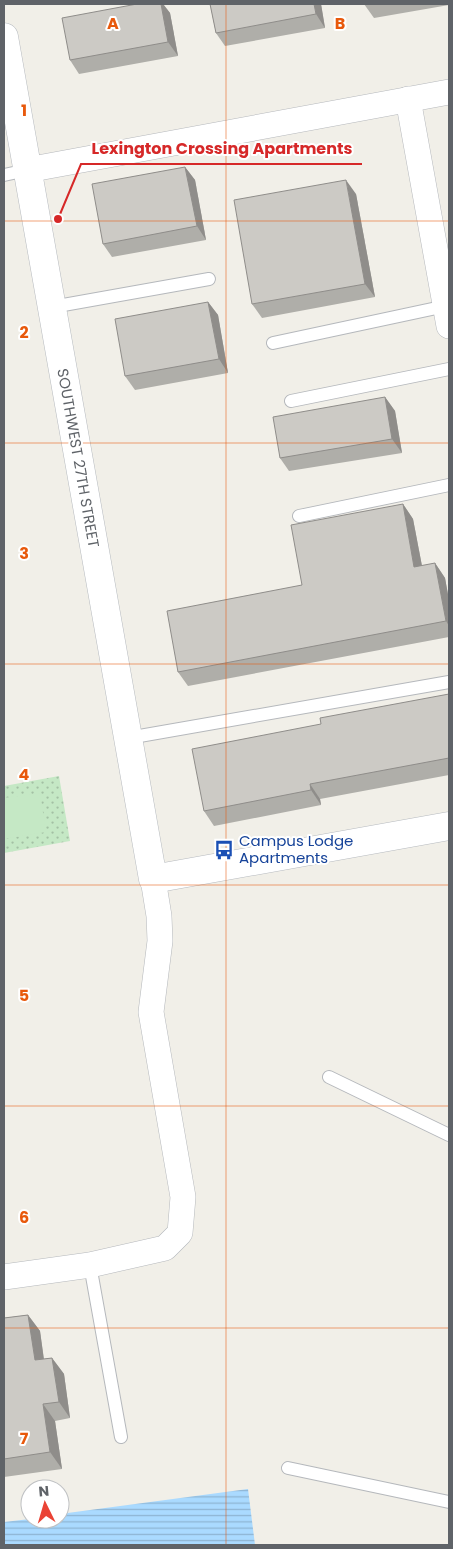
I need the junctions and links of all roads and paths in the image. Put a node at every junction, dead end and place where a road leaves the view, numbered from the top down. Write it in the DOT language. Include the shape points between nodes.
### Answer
graph roads {
  1 [pos="4,37"];
  2 [pos="449,92"];
  3 [pos="408,99"];
  4 [pos="16,173"];
  5 [pos="209,279"];
  6 [pos="447,302"];
  7 [pos="52,307"];
  8 [pos="273,343"];
  9 [pos="449,369"];
  10 [pos="291,402"];
  11 [pos="449,485"];
  12 [pos="298,516"];
  13 [pos="449,682"];
  14 [pos="128,738"];
  15 [pos="449,826"];
  16 [pos="153,879"];
  17 [pos="329,1077"];
  18 [pos="449,1135"];
  19 [pos="90,1265"];
  20 [pos="4,1277"];
  21 [pos="121,1437"];
  22 [pos="288,1468"];
  23 [pos="449,1502"];
  1 -- 4 [label="street, SOUTHWEST 27TH STREET"];
  2 -- 3 [label="street"];
  3 -- 4 [label="street"];
  3 -- 6 [label="street"];
  4 -- 7 [label="street, SOUTHWEST 27TH STREET"];
  5 -- 7 [label="lane"];
  6 -- 8 [label="lane"];
  7 -- 14 [label="street, SOUTHWEST 27TH STREET"];
  9 -- 10 [label="lane"];
  11 -- 12 [label="lane"];
  13 -- 14 [label="lane"];
  14 -- 16 [label="street, SOUTHWEST 27TH STREET"];
  15 -- 16 [label="street"];
  16 -- 19 [label="street" via="160,941 151,1012 183,1197 180,1233 165,1248"];
  17 -- 18 [label="lane"];
  19 -- 20 [label="street"];
  19 -- 21 [label="lane"];
  22 -- 23 [label="lane"];
}
